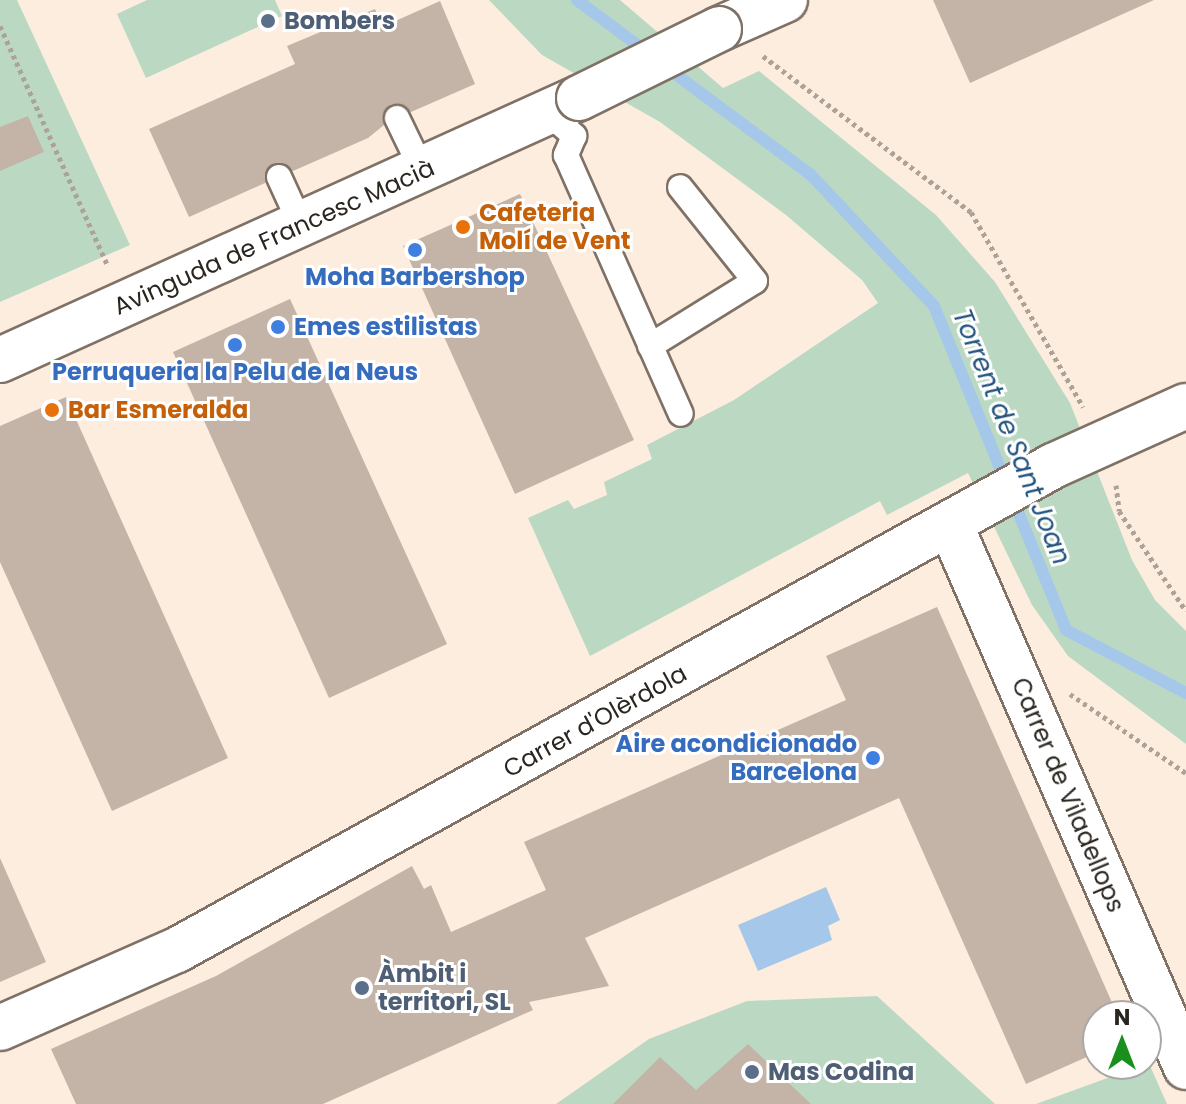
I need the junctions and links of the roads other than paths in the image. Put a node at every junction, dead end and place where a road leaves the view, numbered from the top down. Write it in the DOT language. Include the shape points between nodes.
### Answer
graph roads {
  1 [pos="785,0"];
  2 [pos="564,105"];
  3 [pos="397,118"];
  4 [pos="422,170"];
  5 [pos="279,177"];
  6 [pos="680,187"];
  7 [pos="301,225"];
  8 [pos="650,346"];
  9 [pos="0,360"];
  10 [pos="1186,406"];
  11 [pos="681,414"];
  12 [pos="965,515"];
  13 [pos="0,1028"];
  14 [pos="1186,1067"];
  1 -- 2 [label="street, Avinguda de Francesc Macià, bridge"];
  2 -- 4 [label="street, Avinguda de Francesc Macià"];
  2 -- 8 [label="lane" via="574,136 566,155"];
  3 -- 4 [label="lane"];
  4 -- 7 [label="street, Avinguda de Francesc Macià"];
  5 -- 7 [label="lane"];
  6 -- 8 [label="lane" via="755,281"];
  7 -- 9 [label="street, Avinguda de Francesc Macià"];
  8 -- 11 [label="lane"];
  10 -- 12 [label="street, Carrer d'Olèrdola"];
  12 -- 13 [label="street, Carrer d'Olèrdola" via="177,950"];
  12 -- 14 [label="street, Carrer de Viladellops"];
}
